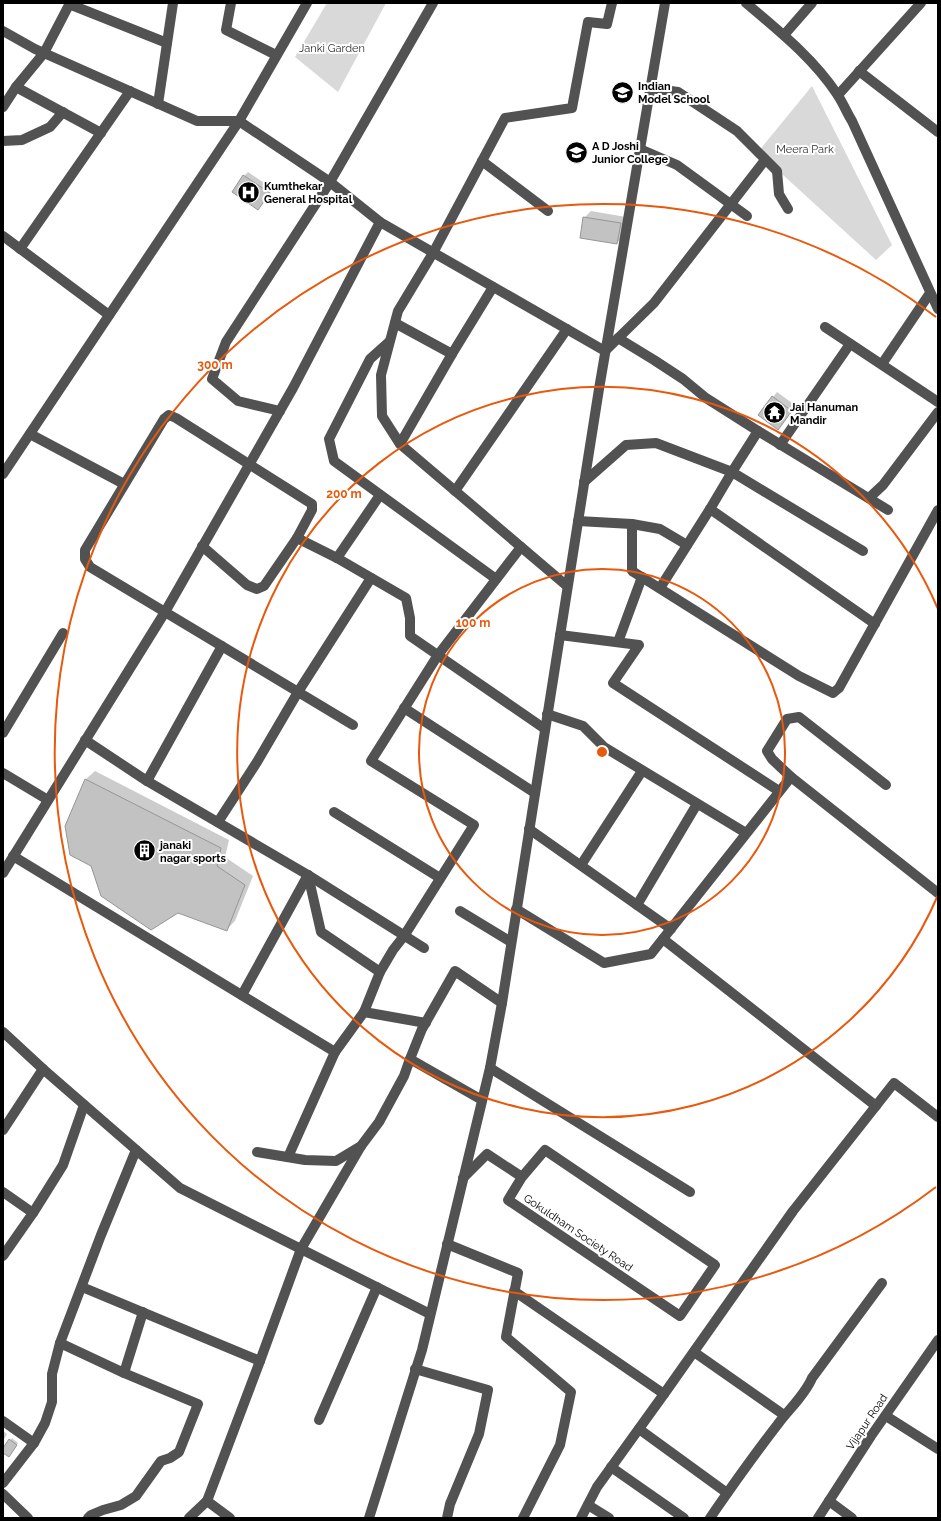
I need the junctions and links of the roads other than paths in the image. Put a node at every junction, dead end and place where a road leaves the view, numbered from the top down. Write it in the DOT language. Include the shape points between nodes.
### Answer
graph roads {
  1 [pos="70,3"];
  2 [pos="173,3"];
  3 [pos="231,3"];
  4 [pos="306,3"];
  5 [pos="433,3"];
  6 [pos="612,3"];
  7 [pos="665,3"];
  8 [pos="746,3"];
  9 [pos="812,3"];
  10 [pos="921,3"];
  11 [pos="3,31"];
  12 [pos="784,35"];
  13 [pos="167,43"];
  14 [pos="44,53"];
  15 [pos="276,55"];
  16 [pos="860,71"];
  17 [pos="16,87"];
  18 [pos="650,88"];
  19 [pos="130,92"];
  20 [pos="838,95"];
  21 [pos="158,104"];
  22 [pos="3,108"];
  23 [pos="63,112"];
  24 [pos="238,121"];
  25 [pos="938,132"];
  26 [pos="101,133"];
  27 [pos="3,141"];
  28 [pos="640,149"];
  29 [pos="765,160"];
  30 [pos="482,161"];
  31 [pos="330,182"];
  32 [pos="731,204"];
  33 [pos="788,209"];
  34 [pos="548,211"];
  35 [pos="747,216"];
  36 [pos="380,222"];
  37 [pos="3,236"];
  38 [pos="20,249"];
  39 [pos="433,253"];
  40 [pos="493,287"];
  41 [pos="930,293"];
  42 [pos="938,309"];
  43 [pos="109,315"];
  44 [pos="395,323"];
  45 [pos="825,327"];
  46 [pos="566,329"];
  47 [pos="618,338"];
  48 [pos="389,342"];
  49 [pos="850,344"];
  50 [pos="605,351"];
  51 [pos="452,354"];
  52 [pos="882,364"];
  53 [pos="938,402"];
  54 [pos="280,411"];
  55 [pos="938,412"];
  56 [pos="758,431"];
  57 [pos="30,434"];
  58 [pos="400,444"];
  59 [pos="780,445"];
  60 [pos="250,464"];
  61 [pos="732,472"];
  62 [pos="3,474"];
  63 [pos="584,482"];
  64 [pos="124,484"];
  65 [pos="455,491"];
  66 [pos="380,495"];
  67 [pos="869,498"];
  68 [pos="710,509"];
  69 [pos="888,510"];
  70 [pos="938,510"];
  71 [pos="578,521"];
  72 [pos="632,524"];
  73 [pos="297,538"];
  74 [pos="687,545"];
  75 [pos="202,546"];
  76 [pos="521,547"];
  77 [pos="863,551"];
  78 [pos="337,558"];
  79 [pos="642,577"];
  80 [pos="371,578"];
  81 [pos="496,579"];
  82 [pos="567,586"];
  83 [pos="660,588"];
  84 [pos="166,612"];
  85 [pos="874,624"];
  86 [pos="63,633"];
  87 [pos="560,635"];
  88 [pos="618,642"];
  89 [pos="222,646"];
  90 [pos="438,655"];
  91 [pos="298,692"];
  92 [pos="404,708"];
  93 [pos="547,714"];
  94 [pos="353,725"];
  95 [pos="545,728"];
  96 [pos="3,733"];
  97 [pos="85,740"];
  98 [pos="642,771"];
  99 [pos="3,773"];
  100 [pos="791,777"];
  101 [pos="147,781"];
  102 [pos="886,785"];
  103 [pos="779,791"];
  104 [pos="535,793"];
  105 [pos="48,800"];
  106 [pos="697,804"];
  107 [pos="334,812"];
  108 [pos="218,822"];
  109 [pos="529,829"];
  110 [pos="746,833"];
  111 [pos="13,856"];
  112 [pos="581,865"];
  113 [pos="3,873"];
  114 [pos="308,875"];
  115 [pos="440,878"];
  116 [pos="938,893"];
  117 [pos="637,905"];
  118 [pos="516,909"];
  119 [pos="460,911"];
  120 [pos="671,929"];
  121 [pos="404,936"];
  122 [pos="663,939"];
  123 [pos="511,942"];
  124 [pos="424,948"];
  125 [pos="380,972"];
  126 [pos="242,995"];
  127 [pos="502,1003"];
  128 [pos="364,1012"];
  129 [pos="426,1023"];
  130 [pos="3,1032"];
  131 [pos="335,1052"];
  132 [pos="410,1059"];
  133 [pos="490,1068"];
  134 [pos="43,1069"];
  135 [pos="482,1100"];
  136 [pos="84,1105"];
  137 [pos="876,1106"];
  138 [pos="938,1117"];
  139 [pos="3,1130"];
  140 [pos="361,1146"];
  141 [pos="136,1150"];
  142 [pos="257,1152"];
  143 [pos="288,1157"];
  144 [pos="522,1177"];
  145 [pos="463,1178"];
  146 [pos="3,1192"];
  147 [pos="690,1192"];
  148 [pos="33,1213"];
  149 [pos="447,1244"];
  150 [pos="301,1249"];
  151 [pos="3,1256"];
  152 [pos="882,1283"];
  153 [pos="82,1287"];
  154 [pos="377,1288"];
  155 [pos="514,1291"];
  156 [pos="143,1312"];
  157 [pos="430,1314"];
  158 [pos="938,1340"];
  159 [pos="60,1342"];
  160 [pos="694,1352"];
  161 [pos="260,1361"];
  162 [pos="415,1369"];
  163 [pos="124,1373"];
  164 [pos="664,1394"];
  165 [pos="784,1415"];
  166 [pos="886,1416"];
  167 [pos="319,1420"];
  168 [pos="3,1421"];
  169 [pos="639,1430"];
  170 [pos="34,1443"];
  171 [pos="938,1449"];
  172 [pos="611,1467"];
  173 [pos="3,1484"];
  174 [pos="727,1493"];
  175 [pos="3,1494"];
  176 [pos="207,1500"];
  177 [pos="829,1501"];
  178 [pos="588,1504"];
  179 [pos="28,1518"];
  180 [pos="88,1518"];
  181 [pos="189,1518"];
  182 [pos="230,1518"];
  183 [pos="369,1518"];
  184 [pos="448,1518"];
  185 [pos="523,1518"];
  186 [pos="581,1518"];
  187 [pos="608,1518"];
  188 [pos="684,1518"];
  189 [pos="710,1518"];
  190 [pos="818,1518"];
  191 [pos="852,1518"];
  1 -- 13 [label="street"];
  1 -- 14 [label="street"];
  2 -- 13 [label="street"];
  3 -- 15 [label="street" via="226,30"];
  4 -- 15 [label="street"];
  5 -- 31 [label="street"];
  6 -- 30 [label="street" via="606,24 588,22 572,108 505,118"];
  7 -- 18 [label="street"];
  8 -- 12 [label="street"];
  9 -- 12 [label="street"];
  10 -- 16 [label="street"];
  11 -- 14 [label="street"];
  12 -- 20 [label="street"];
  13 -- 21 [label="street"];
  14 -- 17 [label="street"];
  14 -- 19 [label="street"];
  15 -- 24 [label="street"];
  16 -- 20 [label="street"];
  16 -- 25 [label="street"];
  17 -- 22 [label="street"];
  17 -- 23 [label="street"];
  18 -- 28 [label="street"];
  18 -- 29 [label="street" via="678,92 737,131"];
  19 -- 21 [label="street"];
  19 -- 26 [label="street"];
  20 -- 41 [label="street"];
  21 -- 24 [label="street" via="197,121"];
  23 -- 26 [label="street"];
  23 -- 27 [label="street" via="50,127 22,140"];
  24 -- 31 [label="street"];
  24 -- 43 [label="street"];
  26 -- 38 [label="street"];
  28 -- 32 [label="street" via="677,165"];
  28 -- 50 [label="street"];
  29 -- 32 [label="street"];
  29 -- 33 [label="street" via="777,172 779,194"];
  30 -- 34 [label="street"];
  30 -- 39 [label="street"];
  31 -- 36 [label="street"];
  31 -- 54 [label="street" via="226,342 212,379 238,401"];
  32 -- 35 [label="street"];
  32 -- 47 [label="street" via="654,303"];
  36 -- 39 [label="street"];
  36 -- 54 [label="street"];
  37 -- 38 [label="street"];
  38 -- 43 [label="street"];
  39 -- 40 [label="street"];
  39 -- 44 [label="street" via="398,311"];
  40 -- 46 [label="street"];
  40 -- 51 [label="street"];
  41 -- 42 [label="street"];
  41 -- 52 [label="street"];
  43 -- 57 [label="street"];
  44 -- 48 [label="street"];
  44 -- 51 [label="street"];
  45 -- 49 [label="street"];
  46 -- 50 [label="street"];
  46 -- 65 [label="street"];
  47 -- 50 [label="street"];
  47 -- 56 [label="street"];
  48 -- 58 [label="street" via="380,375 382,416"];
  48 -- 66 [label="street" via="370,359 329,439 334,461"];
  49 -- 52 [label="street"];
  49 -- 59 [label="street"];
  50 -- 63 [label="street"];
  51 -- 58 [label="street"];
  52 -- 53 [label="street"];
  54 -- 60 [label="street"];
  55 -- 67 [label="street" via="883,485"];
  56 -- 59 [label="street"];
  56 -- 61 [label="street"];
  57 -- 62 [label="street"];
  57 -- 64 [label="street"];
  58 -- 65 [label="street"];
  59 -- 67 [label="street"];
  60 -- 64 [label="street" via="169,415 164,419"];
  60 -- 73 [label="street" via="312,504 312,510"];
  60 -- 75 [label="street"];
  61 -- 63 [label="street" via="656,442 626,445"];
  61 -- 68 [label="street"];
  61 -- 77 [label="street"];
  63 -- 71 [label="street"];
  64 -- 84 [label="street" via="84,550 85,560 90,566"];
  65 -- 76 [label="street"];
  66 -- 78 [label="street"];
  66 -- 81 [label="street"];
  67 -- 69 [label="street"];
  68 -- 74 [label="street"];
  68 -- 85 [label="street"];
  70 -- 85 [label="street"];
  71 -- 72 [label="street"];
  71 -- 82 [label="street"];
  72 -- 74 [label="street" via="660,529"];
  72 -- 79 [label="street" via="632,570"];
  73 -- 75 [label="street" via="264,586 257,589 247,585"];
  73 -- 78 [label="street"];
  74 -- 83 [label="street"];
  75 -- 84 [label="street"];
  76 -- 81 [label="street"];
  76 -- 82 [label="street"];
  78 -- 80 [label="street"];
  79 -- 83 [label="street"];
  79 -- 88 [label="street"];
  80 -- 90 [label="street" via="406,598 410,636"];
  80 -- 91 [label="street"];
  81 -- 90 [label="street"];
  82 -- 87 [label="street"];
  83 -- 85 [label="street" via="799,676 833,692 839,688"];
  84 -- 89 [label="street"];
  84 -- 97 [label="street"];
  86 -- 96 [label="street"];
  87 -- 88 [label="street"];
  87 -- 93 [label="street"];
  88 -- 103 [label="street" via="639,645 613,683"];
  89 -- 91 [label="street"];
  89 -- 101 [label="street"];
  90 -- 92 [label="street"];
  90 -- 95 [label="street"];
  91 -- 94 [label="street"];
  91 -- 108 [label="street"];
  92 -- 104 [label="street"];
  92 -- 115 [label="street" via="371,761 474,825"];
  93 -- 95 [label="street"];
  93 -- 98 [label="street" via="583,726 604,747"];
  95 -- 104 [label="street"];
  97 -- 101 [label="street"];
  97 -- 105 [label="street"];
  98 -- 106 [label="street"];
  98 -- 112 [label="street"];
  99 -- 105 [label="street"];
  100 -- 102 [label="street" via="772,759 768,751 787,719 799,717"];
  100 -- 103 [label="street"];
  100 -- 116 [label="street"];
  101 -- 108 [label="street"];
  103 -- 110 [label="street"];
  104 -- 109 [label="street"];
  105 -- 111 [label="street"];
  106 -- 110 [label="street"];
  106 -- 117 [label="street"];
  107 -- 115 [label="street"];
  108 -- 114 [label="street"];
  109 -- 112 [label="street"];
  109 -- 118 [label="street"];
  110 -- 120 [label="street"];
  111 -- 113 [label="street"];
  111 -- 126 [label="street"];
  112 -- 117 [label="street"];
  114 -- 121 [label="street"];
  114 -- 125 [label="street" via="321,932"];
  114 -- 126 [label="street"];
  115 -- 121 [label="street"];
  117 -- 120 [label="street"];
  118 -- 122 [label="street" via="604,963 651,954"];
  118 -- 123 [label="street"];
  119 -- 123 [label="street"];
  120 -- 122 [label="street"];
  121 -- 124 [label="street"];
  121 -- 125 [label="street"];
  122 -- 137 [label="street"];
  123 -- 127 [label="street"];
  125 -- 128 [label="street"];
  126 -- 131 [label="street"];
  127 -- 129 [label="street" via="455,971"];
  127 -- 133 [label="street"];
  128 -- 129 [label="street"];
  128 -- 131 [label="street"];
  129 -- 132 [label="street"];
  130 -- 134 [label="street"];
  131 -- 143 [label="street"];
  132 -- 135 [label="street"];
  132 -- 140 [label="street" via="404,1076 379,1122"];
  133 -- 135 [label="street"];
  133 -- 147 [label="street"];
  134 -- 136 [label="street"];
  134 -- 139 [label="street"];
  135 -- 145 [label="street"];
  136 -- 141 [label="street"];
  136 -- 148 [label="street" via="63,1165"];
  137 -- 138 [label="street" via="894,1083"];
  137 -- 160 [label="street" via="793,1211"];
  140 -- 143 [label="street" via="336,1161"];
  140 -- 150 [label="street"];
  141 -- 150 [label="street" via="180,1188"];
  141 -- 153 [label="street"];
  142 -- 143 [label="street"];
  144 -- 144 [label="street, Gokuldham Society Road" via="508,1200 680,1316 715,1265 545,1150"];
  144 -- 145 [label="street, Gokuldham Society Road" via="487,1154"];
  145 -- 149 [label="street"];
  146 -- 148 [label="street"];
  148 -- 151 [label="street"];
  149 -- 155 [label="street" via="518,1273"];
  149 -- 157 [label="street"];
  150 -- 154 [label="street"];
  150 -- 161 [label="street"];
  152 -- 165 [label="street" via="812,1378 809,1386"];
  153 -- 156 [label="street"];
  153 -- 159 [label="street"];
  154 -- 157 [label="street"];
  154 -- 167 [label="street"];
  155 -- 164 [label="street"];
  155 -- 185 [label="street" via="506,1337 571,1392 560,1445"];
  156 -- 161 [label="street"];
  156 -- 163 [label="street"];
  157 -- 162 [label="street"];
  158 -- 166 [label="street, Vijapur Road"];
  159 -- 163 [label="street"];
  159 -- 170 [label="street" via="52,1374 52,1402 45,1423"];
  160 -- 164 [label="street"];
  160 -- 165 [label="street"];
  161 -- 176 [label="street"];
  162 -- 183 [label="street"];
  162 -- 184 [label="street" via="488,1390 478,1434 450,1504"];
  163 -- 180 [label="street" via="198,1404 179,1452 161,1461 136,1496"];
  164 -- 169 [label="street"];
  165 -- 174 [label="street"];
  166 -- 171 [label="street"];
  166 -- 177 [label="street, Vijapur Road"];
  168 -- 170 [label="street"];
  169 -- 172 [label="street"];
  169 -- 174 [label="street"];
  170 -- 173 [label="street"];
  172 -- 178 [label="street" via="596,1487"];
  172 -- 188 [label="street"];
  174 -- 189 [label="street"];
  175 -- 179 [label="street"];
  176 -- 181 [label="street"];
  176 -- 182 [label="street"];
  177 -- 190 [label="street, Vijapur Road"];
  177 -- 191 [label="street"];
  178 -- 186 [label="street"];
  178 -- 187 [label="street"];
}
